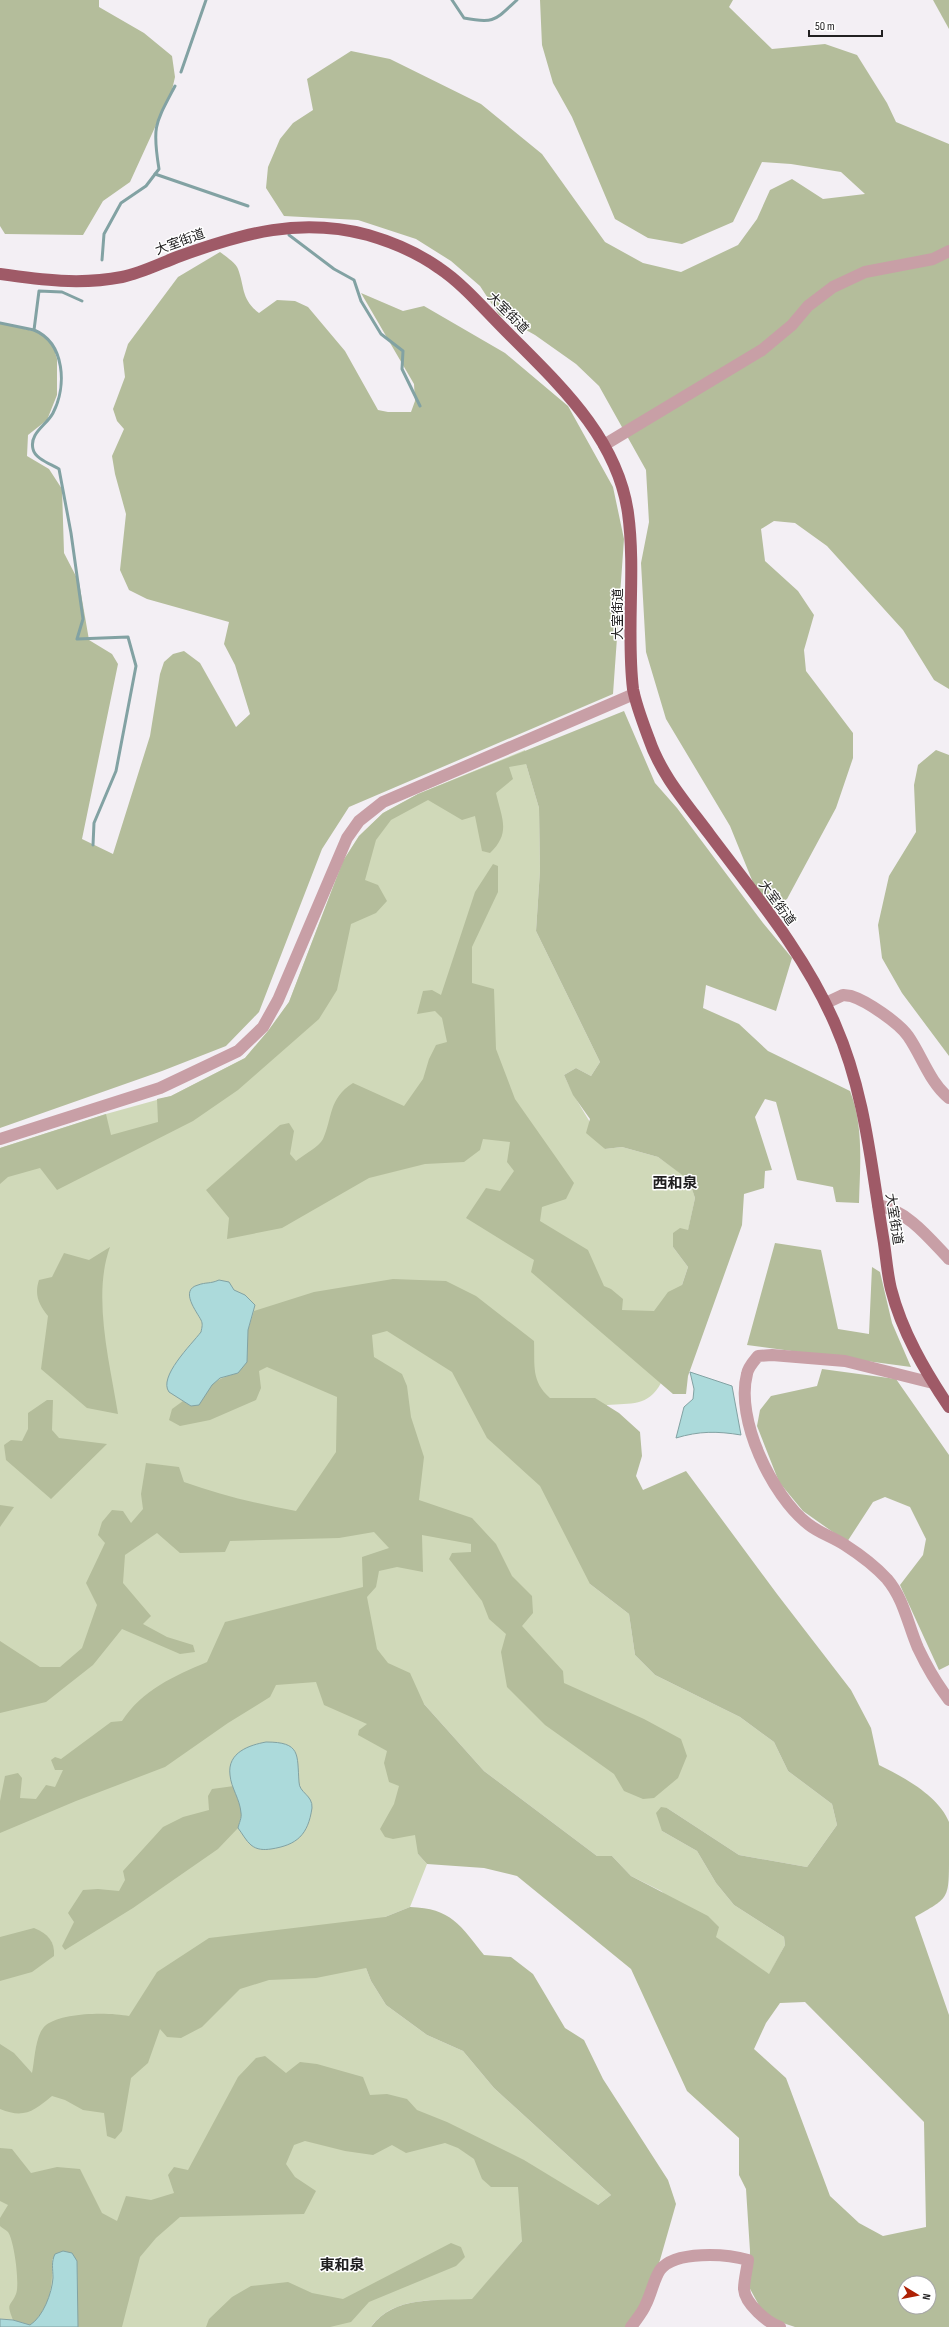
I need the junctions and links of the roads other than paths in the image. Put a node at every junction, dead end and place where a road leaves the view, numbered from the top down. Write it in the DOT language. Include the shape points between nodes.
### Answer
graph roads {
  1 [pos="949,251"];
  2 [pos="0,274"];
  3 [pos="604,444"];
  4 [pos="634,694"];
  5 [pos="826,1003"];
  6 [pos="949,1098"];
  7 [pos="0,1139"];
  8 [pos="878,1205"];
  9 [pos="949,1259"];
  10 [pos="933,1383"];
  11 [pos="949,1407"];
  12 [pos="949,1700"];
  13 [pos="631,2327"];
  14 [pos="780,2327"];
  1 -- 3 [label="street" via="933,259 865,272 833,287 808,306 792,325 762,350"];
  2 -- 3 [label="main road, 大室街道" via="69,282 126,276 240,236 284,227 325,228 372,236 411,251 440,268 460,284 568,394 585,414"];
  3 -- 4 [label="main road, 大室街道" via="624,492 628,511 632,554"];
  4 -- 5 [label="main road, 大室街道" via="649,742 670,782 776,924 808,970"];
  4 -- 7 [label="street" via="383,802 359,821 340,853 278,1000 263,1027 238,1051 160,1088"];
  5 -- 6 [label="street" via="843,995 851,996 899,1026"];
  5 -- 8 [label="main road, 大室街道" via="851,1064 860,1096"];
  8 -- 9 [label="street" via="902,1214"];
  8 -- 10 [label="main road, 大室街道" via="891,1290 909,1339"];
  10 -- 11 [label="main road, 大室街道"];
  10 -- 12 [label="street" via="845,1361 772,1355 758,1356 754,1361 747,1372 744,1393 749,1421 760,1455 773,1483 797,1515 810,1526 845,1545 887,1579 900,1599 918,1648"];
  13 -- 14 [label="street" via="646,2306 660,2270 668,2263 679,2259 703,2255 748,2260 744,2291 757,2312 771,2324"];
}
